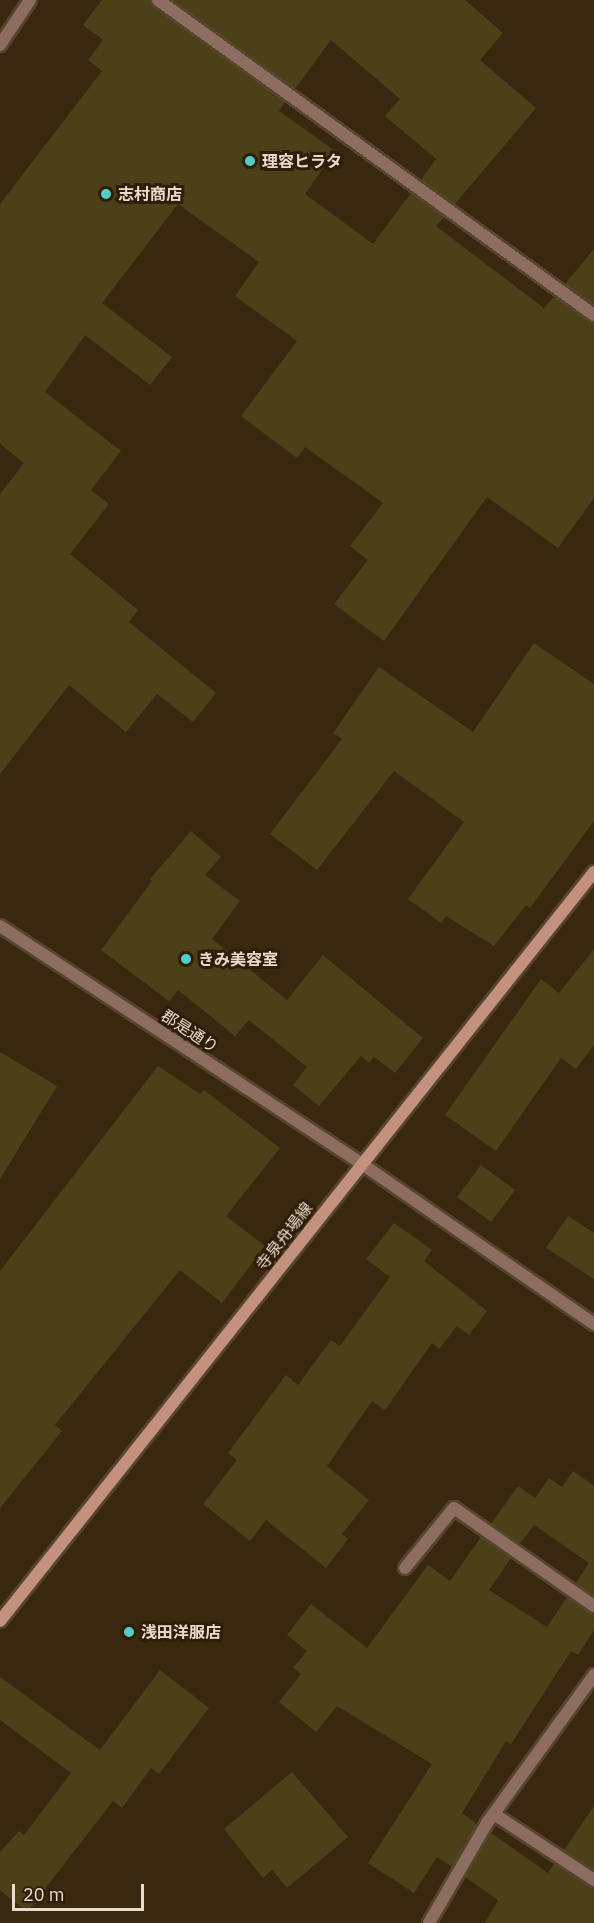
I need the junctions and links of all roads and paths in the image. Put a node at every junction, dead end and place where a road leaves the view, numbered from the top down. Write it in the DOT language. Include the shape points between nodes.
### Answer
graph roads {
  1 [pos="30,0"];
  2 [pos="158,0"];
  3 [pos="0,45"];
  4 [pos="594,315"];
  5 [pos="594,872"];
  6 [pos="0,926"];
  7 [pos="362,1164"];
  8 [pos="594,1324"];
  9 [pos="405,1568"];
  10 [pos="594,1606"];
  11 [pos="0,1621"];
  12 [pos="594,1675"];
  13 [pos="494,1814"];
  14 [pos="594,1880"];
  15 [pos="429,1923"];
  1 -- 3 [label="street"];
  2 -- 4 [label="street"];
  5 -- 7 [label="main road, 寺泉舟場線"];
  6 -- 7 [label="street, 郡是通り"];
  7 -- 8 [label="street, 郡是通り"];
  7 -- 11 [label="main road, 寺泉舟場線"];
  9 -- 10 [label="street" via="454,1508"];
  12 -- 13 [label="street"];
  13 -- 14 [label="street"];
  13 -- 15 [label="street"];
}
